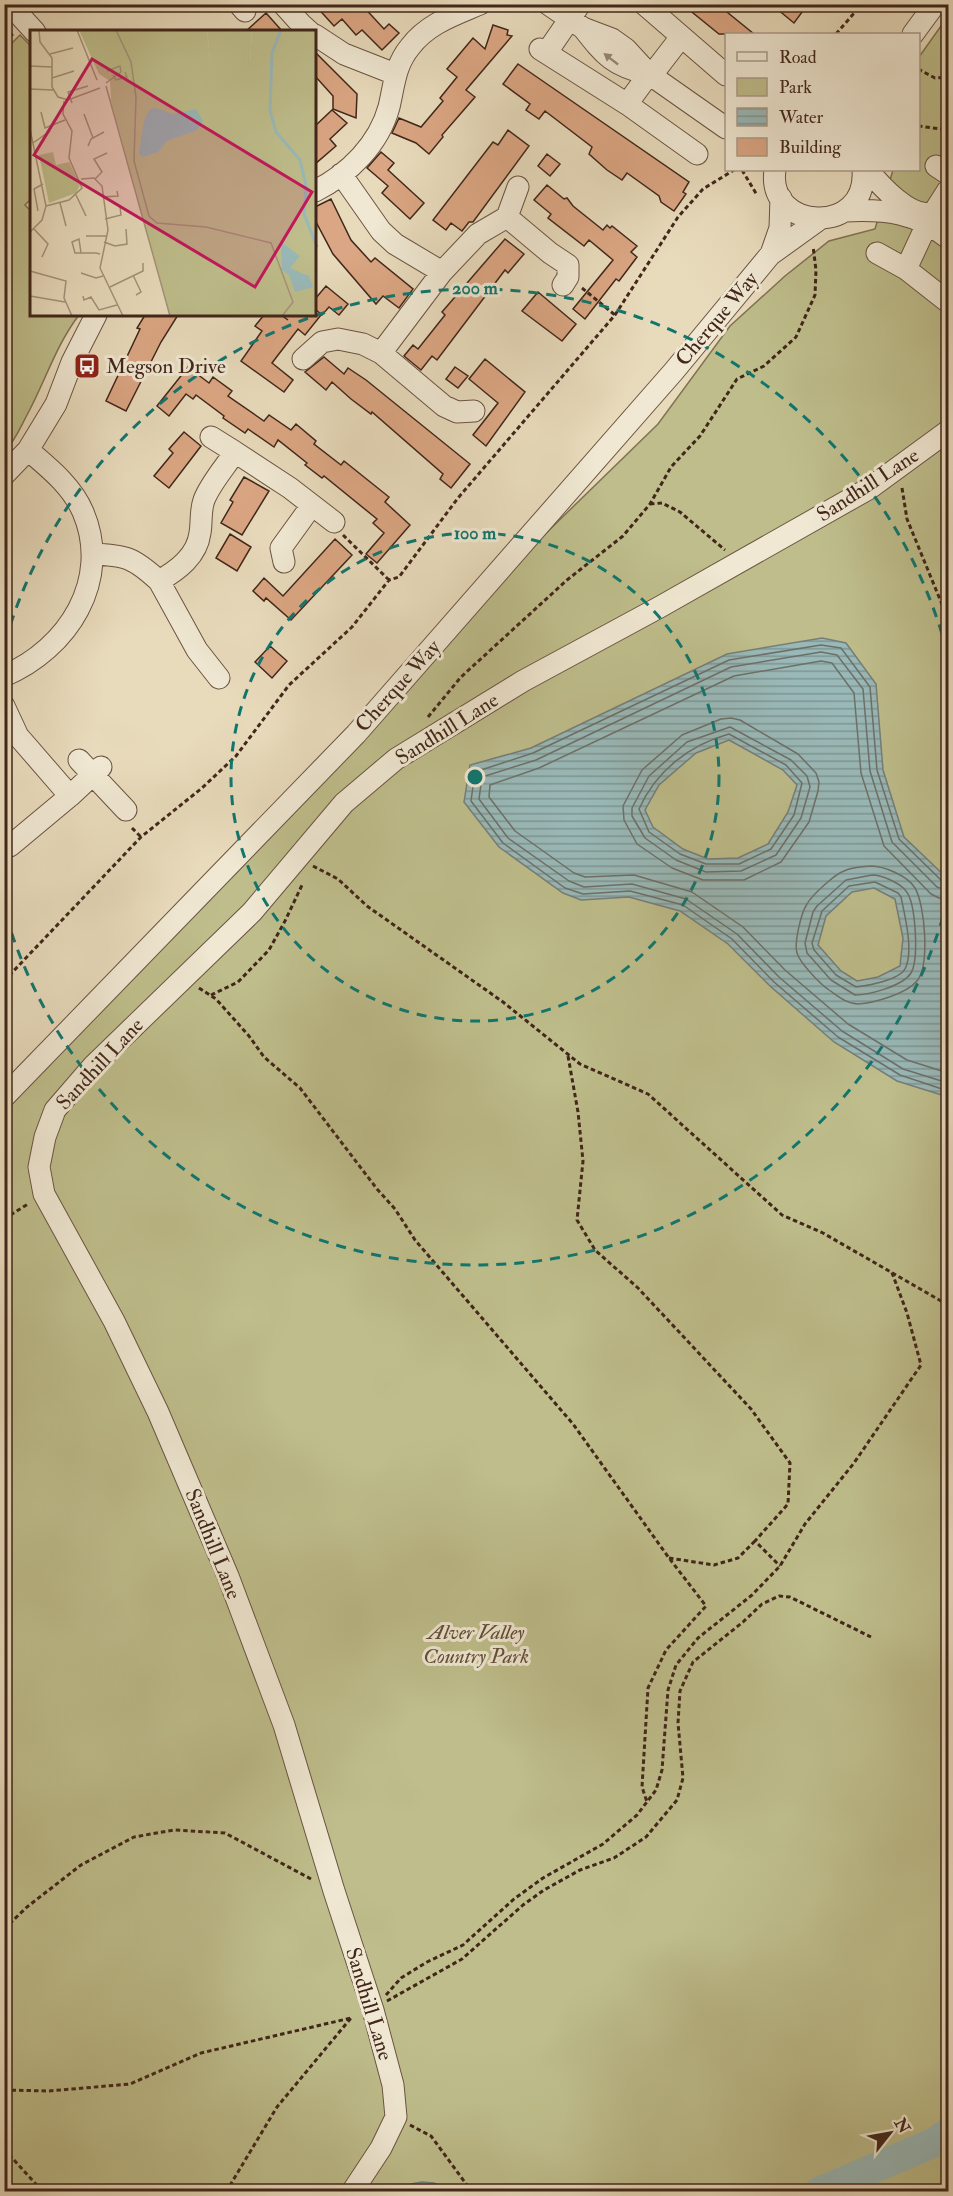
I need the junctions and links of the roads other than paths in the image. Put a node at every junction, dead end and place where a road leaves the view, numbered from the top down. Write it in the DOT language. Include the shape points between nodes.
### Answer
graph roads {
  1 [pos="284,4"];
  2 [pos="480,4"];
  3 [pos="548,4"];
  4 [pos="644,4"];
  5 [pos="935,4"];
  6 [pos="13,11"];
  7 [pos="578,17"];
  8 [pos="33,30"];
  9 [pos="304,30"];
  10 [pos="914,33"];
  11 [pos="316,37"];
  12 [pos="681,37"];
  13 [pos="395,74"];
  14 [pos="725,74"];
  15 [pos="650,75"];
  16 [pos="627,104"];
  17 [pos="725,127"];
  18 [pos="697,154"];
  19 [pos="762,171"];
  20 [pos="863,171"];
  21 [pos="869,171"];
  22 [pos="341,174"];
  23 [pos="778,185"];
  24 [pos="519,187"];
  25 [pos="316,190"];
  26 [pos="948,190"];
  27 [pos="845,211"];
  28 [pos="507,217"];
  29 [pos="820,219"];
  30 [pos="927,224"];
  31 [pos="948,238"];
  32 [pos="877,253"];
  33 [pos="770,255"];
  34 [pos="906,269"];
  35 [pos="442,273"];
  36 [pos="563,285"];
  37 [pos="948,302"];
  38 [pos="95,316"];
  39 [pos="381,353"];
  40 [pos="303,359"];
  41 [pos="474,411"];
  42 [pos="948,431"];
  43 [pos="211,437"];
  44 [pos="28,450"];
  45 [pos="235,452"];
  46 [pos="4,475"];
  47 [pos="312,505"];
  48 [pos="334,522"];
  49 [pos="92,554"];
  50 [pos="284,562"];
  51 [pos="159,581"];
  52 [pos="4,676"];
  53 [pos="219,678"];
  54 [pos="4,706"];
  55 [pos="63,802"];
  56 [pos="126,810"];
  57 [pos="10,846"];
  58 [pos="4,1097"];
  59 [pos="352,2192"];
  1 -- 9 [label="street"];
  2 -- 13 [label="street" via="425,31 410,47"];
  3 -- 7 [label="street"];
  4 -- 12 [label="street"];
  5 -- 10 [label="street"];
  6 -- 8 [label="street"];
  7 -- 15 [label="street" via="619,44"];
  7 -- 16 [label="street" via="543,51"];
  11 -- 13 [label="street"];
  12 -- 14 [label="street"];
  12 -- 15 [label="street"];
  13 -- 22 [label="street" via="388,108 372,145"];
  15 -- 16 [label="street"];
  15 -- 17 [label="street"];
  16 -- 18 [label="street"];
  19 -- 23 [label="street"];
  20 -- 27 [label="street" via="859,194"];
  21 -- 26 [label="street" via="895,198 925,214 934,212"];
  22 -- 25 [label="street"];
  22 -- 35 [label="street" via="381,231"];
  23 -- 29 [label="street" via="788,207 798,214"];
  23 -- 33 [label="street, Cherque Way" via="780,228"];
  24 -- 28 [label="street"];
  27 -- 29 [label="street, Cherque Way"];
  27 -- 30 [label="street, Cherque Way" via="900,212"];
  28 -- 35 [label="street" via="478,234"];
  28 -- 36 [label="street" via="568,265"];
  29 -- 33 [label="street, Cherque Way"];
  30 -- 31 [label="street, Cherque Way"];
  30 -- 34 [label="street"];
  32 -- 34 [label="street"];
  33 -- 58 [label="street, Cherque Way" via="666,380 356,734"];
  34 -- 37 [label="street"];
  35 -- 39 [label="street"];
  38 -- 44 [label="street" via="56,404"];
  39 -- 40 [label="street" via="338,339 322,342"];
  39 -- 41 [label="street" via="444,406 457,412"];
  42 -- 59 [label="street, Sandhill Lane" via="870,488 523,681 396,759 344,803 252,912 93,1066 54,1110 39,1167 44,1194 114,1321 158,1412 228,1576 284,1725 371,2004 393,2085 396,2116 381,2148"];
  43 -- 45 [label="street"];
  44 -- 46 [label="street"];
  44 -- 49 [label="street" via="74,495 83,512"];
  45 -- 47 [label="street"];
  45 -- 51 [label="street" via="204,498 200,534 190,558"];
  47 -- 48 [label="street"];
  47 -- 50 [label="street" via="281,548"];
  49 -- 51 [label="street" via="121,555 142,565"];
  49 -- 52 [label="street" via="84,598 66,632 42,655"];
  51 -- 53 [label="street" via="197,650"];
  54 -- 55 [label="street" via="18,736"];
  55 -- 56 [label="street" via="91,767"];
  55 -- 57 [label="street"];
}
